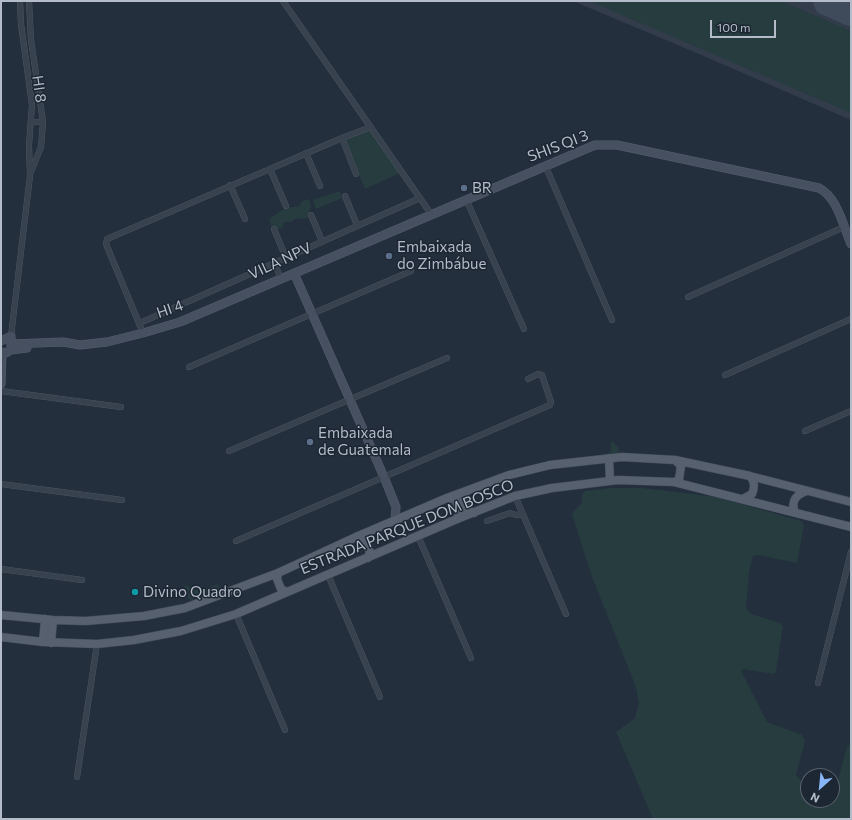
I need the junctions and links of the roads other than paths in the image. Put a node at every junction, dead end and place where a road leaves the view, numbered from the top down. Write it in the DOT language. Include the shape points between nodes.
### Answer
graph roads {
  1 [pos="20,1"];
  2 [pos="29,1"];
  3 [pos="283,1"];
  4 [pos="32,40"];
  5 [pos="23,41"];
  6 [pos="42,103"];
  7 [pos="32,105"];
  8 [pos="31,122"];
  9 [pos="43,122"];
  10 [pos="371,127"];
  11 [pos="342,138"];
  12 [pos="29,146"];
  13 [pos="41,147"];
  14 [pos="306,153"];
  15 [pos="545,165"];
  16 [pos="270,169"];
  17 [pos="356,174"];
  18 [pos="30,176"];
  19 [pos="230,185"];
  20 [pos="320,186"];
  21 [pos="345,196"];
  22 [pos="420,198"];
  23 [pos="466,199"];
  24 [pos="286,206"];
  25 [pos="431,214"];
  26 [pos="311,215"];
  27 [pos="245,219"];
  28 [pos="357,225"];
  29 [pos="844,227"];
  30 [pos="274,230"];
  31 [pos="322,241"];
  32 [pos="851,244"];
  33 [pos="286,258"];
  34 [pos="275,264"];
  35 [pos="410,271"];
  36 [pos="294,273"];
  37 [pos="281,279"];
  38 [pos="688,298"];
  39 [pos="312,315"];
  40 [pos="851,319"];
  41 [pos="612,320"];
  42 [pos="140,323"];
  43 [pos="524,329"];
  44 [pos="143,333"];
  45 [pos="1,341"];
  46 [pos="7,348"];
  47 [pos="447,358"];
  48 [pos="189,366"];
  49 [pos="725,375"];
  50 [pos="528,379"];
  51 [pos="1,384"];
  52 [pos="1,391"];
  53 [pos="350,400"];
  54 [pos="122,407"];
  55 [pos="851,411"];
  56 [pos="805,431"];
  57 [pos="229,450"];
  58 [pos="609,458"];
  59 [pos="675,460"];
  60 [pos="750,476"];
  61 [pos="384,477"];
  62 [pos="766,480"];
  63 [pos="610,481"];
  64 [pos="674,482"];
  65 [pos="1,484"];
  66 [pos="466,491"];
  67 [pos="807,491"];
  68 [pos="515,496"];
  69 [pos="447,498"];
  70 [pos="743,499"];
  71 [pos="122,500"];
  72 [pos="851,502"];
  73 [pos="759,503"];
  74 [pos="396,507"];
  75 [pos="795,512"];
  76 [pos="474,513"];
  77 [pos="523,514"];
  78 [pos="406,517"];
  79 [pos="457,519"];
  80 [pos="487,520"];
  81 [pos="395,521"];
  82 [pos="851,527"];
  83 [pos="371,530"];
  84 [pos="418,536"];
  85 [pos="356,537"];
  86 [pos="236,541"];
  87 [pos="851,552"];
  88 [pos="380,553"];
  89 [pos="368,558"];
  90 [pos="1,569"];
  91 [pos="278,573"];
  92 [pos="328,575"];
  93 [pos="269,576"];
  94 [pos="82,580"];
  95 [pos="287,592"];
  96 [pos="277,596"];
  97 [pos="236,614"];
  98 [pos="566,614"];
  99 [pos="1,615"];
  100 [pos="49,620"];
  101 [pos="1,637"];
  102 [pos="47,642"];
  103 [pos="97,644"];
  104 [pos="471,658"];
  105 [pos="818,683"];
  106 [pos="380,697"];
  107 [pos="285,730"];
  108 [pos="77,777"];
  1 -- 2 [label="street"];
  1 -- 5 [label="street, HI 8"];
  2 -- 4 [label="street, HI 8"];
  3 -- 10 [label="street"];
  4 -- 5 [label="street"];
  4 -- 6 [label="street, HI 8"];
  5 -- 7 [label="street, HI 8"];
  6 -- 7 [label="street"];
  6 -- 9 [label="street, HI 8"];
  7 -- 8 [label="street, HI 8"];
  8 -- 9 [label="street"];
  8 -- 12 [label="street, HI 8"];
  9 -- 13 [label="street, HI 8"];
  10 -- 11 [label="street"];
  10 -- 22 [label="street"];
  11 -- 14 [label="street"];
  11 -- 17 [label="street"];
  12 -- 13 [label="street"];
  12 -- 18 [label="street, HI 8"];
  13 -- 18 [label="street, HI 8"];
  14 -- 16 [label="street"];
  14 -- 20 [label="street"];
  15 -- 23 [label="street, SHIS QI 3"];
  15 -- 29 [label="street, SHIS QI 3" via="595,145 622,145 819,188 831,197"];
  15 -- 41 [label="street"];
  16 -- 19 [label="street"];
  16 -- 24 [label="street"];
  18 -- 46 [label="street, HI 8"];
  19 -- 27 [label="street"];
  19 -- 42 [label="street" via="106,240"];
  21 -- 28 [label="street"];
  22 -- 25 [label="street"];
  22 -- 28 [label="street, VILA NPV"];
  23 -- 25 [label="street, SHIS QI 3"];
  23 -- 43 [label="street"];
  25 -- 36 [label="street, SHIS QI 3"];
  26 -- 31 [label="street"];
  28 -- 31 [label="street, VILA NPV"];
  29 -- 32 [label="street, SHIS QI 3"];
  29 -- 38 [label="street"];
  30 -- 33 [label="street"];
  31 -- 33 [label="street, VILA NPV"];
  33 -- 34 [label="street, VILA NPV"];
  34 -- 37 [label="street"];
  34 -- 42 [label="street, VILA NPV"];
  35 -- 39 [label="street"];
  36 -- 37 [label="street, SHIS QI 3"];
  36 -- 39 [label="street"];
  37 -- 44 [label="street, HI 4" via="180,322"];
  39 -- 48 [label="street"];
  39 -- 53 [label="street"];
  40 -- 49 [label="street"];
  42 -- 44 [label="street"];
  44 -- 46 [label="street, HI 4" via="107,342 80,345 63,342"];
  45 -- 46 [label="street"];
  46 -- 51 [label="street"];
  47 -- 53 [label="street"];
  50 -- 61 [label="street" via="538,374 542,376 550,405"];
  52 -- 54 [label="street"];
  53 -- 57 [label="street"];
  53 -- 61 [label="street"];
  55 -- 56 [label="street"];
  58 -- 59 [label="main road, ESTRADA PARQUE DOM BOSCO"];
  58 -- 63 [label="main road"];
  58 -- 66 [label="main road, ESTRADA PARQUE DOM BOSCO" via="550,465 509,475"];
  59 -- 60 [label="main road, ESTRADA PARQUE DOM BOSCO"];
  59 -- 64 [label="main road" via="682,466 680,478"];
  60 -- 62 [label="main road, ESTRADA PARQUE DOM BOSCO"];
  60 -- 70 [label="main road" via="755,488 752,494"];
  61 -- 74 [label="street"];
  61 -- 86 [label="street"];
  62 -- 67 [label="main road, ESTRADA PARQUE DOM BOSCO"];
  62 -- 73 [label="main road" via="759,484 757,490"];
  63 -- 64 [label="main road, ESTRADA PARQUE DOM BOSCO"];
  63 -- 68 [label="main road, ESTRADA PARQUE DOM BOSCO" via="552,488"];
  64 -- 70 [label="main road, ESTRADA PARQUE DOM BOSCO"];
  65 -- 71 [label="street"];
  66 -- 69 [label="main road, ESTRADA PARQUE DOM BOSCO"];
  66 -- 76 [label="main road" via="464,499 468,510"];
  67 -- 72 [label="main road, ESTRADA PARQUE DOM BOSCO"];
  67 -- 75 [label="main road" via="794,500"];
  68 -- 76 [label="main road, ESTRADA PARQUE DOM BOSCO"];
  68 -- 77 [label="street"];
  69 -- 78 [label="main road, ESTRADA PARQUE DOM BOSCO"];
  69 -- 79 [label="main road" via="455,499 459,509"];
  70 -- 73 [label="main road, ESTRADA PARQUE DOM BOSCO"];
  73 -- 75 [label="main road, ESTRADA PARQUE DOM BOSCO"];
  74 -- 78 [label="street"];
  74 -- 81 [label="street"];
  75 -- 82 [label="main road, ESTRADA PARQUE DOM BOSCO"];
  76 -- 79 [label="main road, ESTRADA PARQUE DOM BOSCO"];
  77 -- 80 [label="street" via="510,513"];
  77 -- 98 [label="street"];
  78 -- 81 [label="main road, ESTRADA PARQUE DOM BOSCO"];
  79 -- 84 [label="main road, ESTRADA PARQUE DOM BOSCO"];
  81 -- 83 [label="main road, ESTRADA PARQUE DOM BOSCO"];
  83 -- 85 [label="main road, ESTRADA PARQUE DOM BOSCO"];
  83 -- 88 [label="main road" via="369,537 373,548"];
  84 -- 88 [label="main road, ESTRADA PARQUE DOM BOSCO"];
  84 -- 104 [label="street"];
  85 -- 89 [label="main road" via="364,540 370,552"];
  85 -- 91 [label="main road, ESTRADA PARQUE DOM BOSCO"];
  87 -- 105 [label="street"];
  88 -- 89 [label="main road, ESTRADA PARQUE DOM BOSCO"];
  89 -- 92 [label="main road, ESTRADA PARQUE DOM BOSCO"];
  90 -- 94 [label="street"];
  91 -- 93 [label="main road, ESTRADA PARQUE DOM BOSCO"];
  91 -- 95 [label="main road" via="277,579 281,589"];
  92 -- 95 [label="main road, ESTRADA PARQUE DOM BOSCO"];
  92 -- 106 [label="street"];
  93 -- 96 [label="main road" via="278,592"];
  93 -- 100 [label="main road, ESTRADA PARQUE DOM BOSCO" via="185,608 166,612 96,621"];
  95 -- 96 [label="main road, ESTRADA PARQUE DOM BOSCO"];
  96 -- 97 [label="main road, ESTRADA PARQUE DOM BOSCO"];
  97 -- 103 [label="main road, ESTRADA PARQUE DOM BOSCO" via="163,636"];
  97 -- 107 [label="street"];
  99 -- 100 [label="main road, ESTRADA PARQUE DOM BOSCO"];
  100 -- 102 [label="main road"];
  101 -- 102 [label="main road, ESTRADA PARQUE DOM BOSCO"];
  102 -- 103 [label="main road, ESTRADA PARQUE DOM BOSCO"];
  103 -- 108 [label="street"];
}
